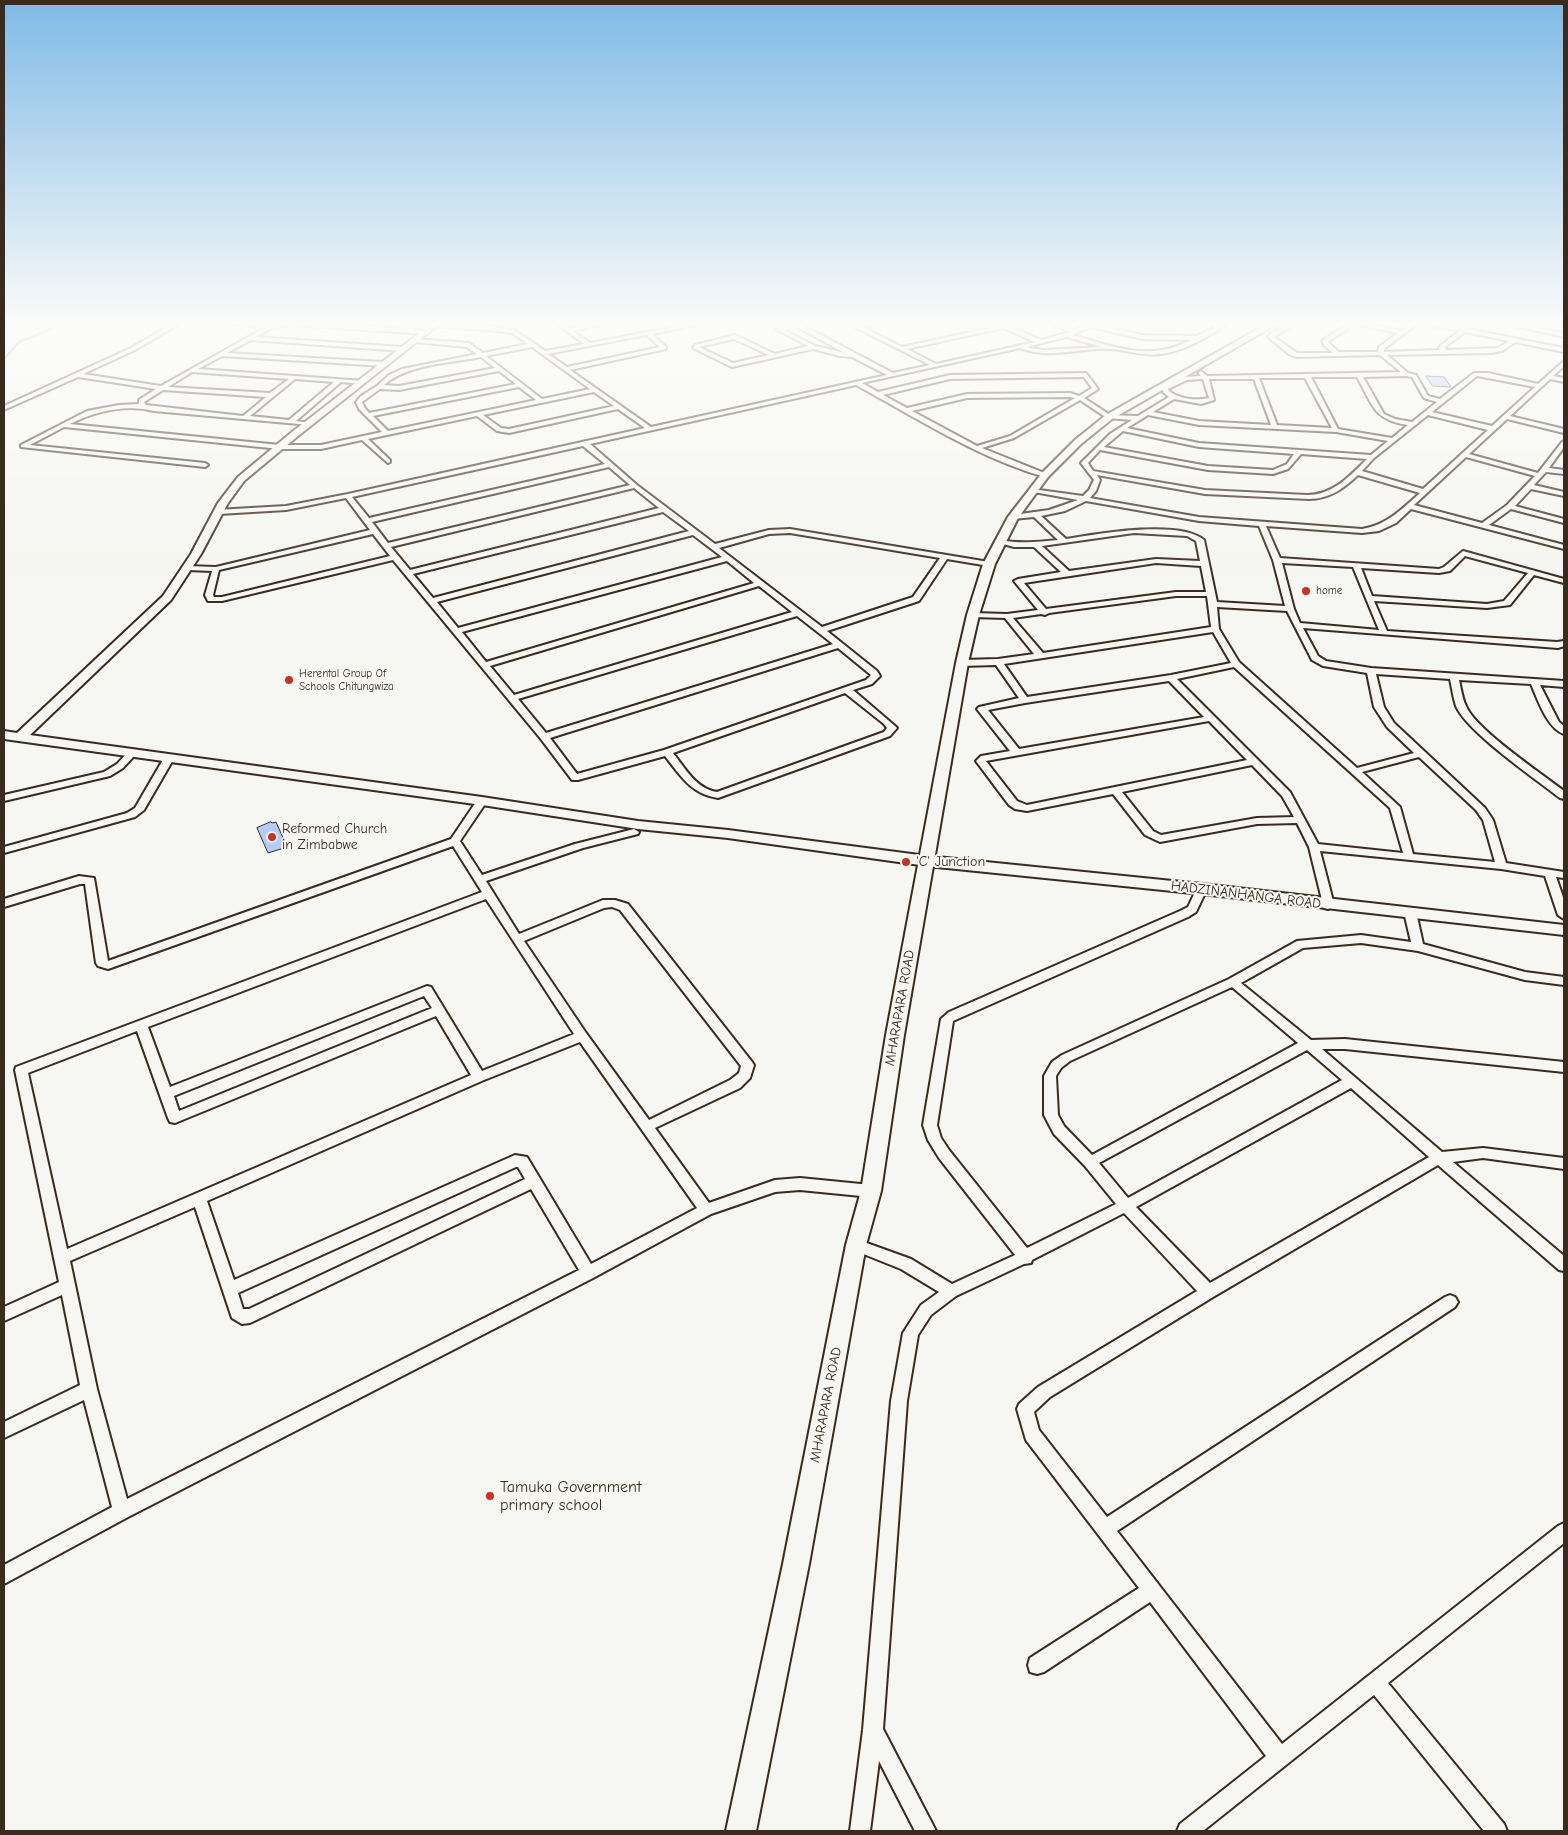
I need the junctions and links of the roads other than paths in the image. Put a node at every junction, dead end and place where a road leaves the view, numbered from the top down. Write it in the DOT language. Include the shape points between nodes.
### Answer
graph roads {
  1 [pos="128,407"];
  2 [pos="145,407"];
  3 [pos="257,407"];
  4 [pos="309,407"];
  5 [pos="330,407"];
  6 [pos="361,407"];
  7 [pos="411,407"];
  8 [pos="520,407"];
  9 [pos="618,407"];
  10 [pos="751,407"];
  11 [pos="901,407"];
  12 [pos="921,407"];
  13 [pos="1066,407"];
  14 [pos="1094,407"];
  15 [pos="1149,407"];
  16 [pos="1151,407"];
  17 [pos="1267,407"];
  18 [pos="1323,407"];
  19 [pos="1377,407"];
  20 [pos="1436,407"];
  21 [pos="1518,407"];
  22 [pos="907,410"];
  23 [pos="1142,411"];
  24 [pos="1427,413"];
  25 [pos="368,415"];
  26 [pos="479,415"];
  27 [pos="245,417"];
  28 [pos="1507,417"];
  29 [pos="291,422"];
  30 [pos="1118,422"];
  31 [pos="308,424"];
  32 [pos="1412,424"];
  33 [pos="64,425"];
  34 [pos="1275,428"];
  35 [pos="650,429"];
  36 [pos="1494,429"];
  37 [pos="1336,430"];
  38 [pos="1564,431"];
  39 [pos="387,434"];
  40 [pos="364,439"];
  41 [pos="1392,440"];
  42 [pos="1564,443"];
  43 [pos="584,444"];
  44 [pos="280,446"];
  45 [pos="976,448"];
  46 [pos="1099,448"];
  47 [pos="1299,452"];
  48 [pos="1464,455"];
  49 [pos="1372,457"];
  50 [pos="388,461"];
  51 [pos="205,465"];
  52 [pos="610,465"];
  53 [pos="1090,472"];
  54 [pos="1356,472"];
  55 [pos="1564,472"];
  56 [pos="1541,473"];
  57 [pos="1045,474"];
  58 [pos="635,486"];
  59 [pos="1529,486"];
  60 [pos="1034,490"];
  61 [pos="1426,492"];
  62 [pos="1564,494"];
  63 [pos="348,496"];
  64 [pos="1085,500"];
  65 [pos="1409,506"];
  66 [pos="1510,507"];
  67 [pos="665,509"];
  68 [pos="218,512"];
  69 [pos="1035,514"];
  70 [pos="1013,517"];
  71 [pos="367,521"];
  72 [pos="1564,521"];
  73 [pos="1262,525"];
  74 [pos="1482,526"];
  75 [pos="374,531"];
  76 [pos="694,532"];
  77 [pos="1064,541"];
  78 [pos="1000,542"];
  79 [pos="1036,545"];
  80 [pos="386,546"];
  81 [pos="714,546"];
  82 [pos="1564,547"];
  83 [pos="945,556"];
  84 [pos="396,557"];
  85 [pos="730,558"];
  86 [pos="1277,560"];
  87 [pos="989,564"];
  88 [pos="1204,564"];
  89 [pos="1356,566"];
  90 [pos="187,568"];
  91 [pos="216,569"];
  92 [pos="408,573"];
  93 [pos="1066,573"];
  94 [pos="1532,573"];
  95 [pos="1564,581"];
  96 [pos="762,584"];
  97 [pos="1369,598"];
  98 [pos="1212,599"];
  99 [pos="431,601"];
  100 [pos="1290,609"];
  101 [pos="1045,613"];
  102 [pos="799,614"];
  103 [pos="973,615"];
  104 [pos="1007,616"];
  105 [pos="1297,625"];
  106 [pos="1215,629"];
  107 [pos="821,630"];
  108 [pos="456,631"];
  109 [pos="1384,633"];
  110 [pos="1564,643"];
  111 [pos="839,645"];
  112 [pos="1040,655"];
  113 [pos="962,662"];
  114 [pos="998,662"];
  115 [pos="1236,664"];
  116 [pos="485,666"];
  117 [pos="1371,671"];
  118 [pos="1454,676"];
  119 [pos="1171,678"];
  120 [pos="1534,682"];
  121 [pos="1564,684"];
  122 [pos="847,690"];
  123 [pos="512,698"];
  124 [pos="1025,700"];
  125 [pos="1212,718"];
  126 [pos="1564,731"];
  127 [pos="4,735"];
  128 [pos="20,737"];
  129 [pos="544,737"];
  130 [pos="667,752"];
  131 [pos="1016,752"];
  132 [pos="132,753"];
  133 [pos="1420,754"];
  134 [pos="169,758"];
  135 [pos="1254,762"];
  136 [pos="1355,771"];
  137 [pos="1115,790"];
  138 [pos="1564,796"];
  139 [pos="4,798"];
  140 [pos="482,801"];
  141 [pos="1301,820"];
  142 [pos="634,832"];
  143 [pos="455,841"];
  144 [pos="1314,847"];
  145 [pos="4,850"];
  146 [pos="1409,857"];
  147 [pos="927,861"];
  148 [pos="1501,866"];
  149 [pos="1549,873"];
  150 [pos="1564,875"];
  151 [pos="479,880"];
  152 [pos="1202,889"];
  153 [pos="488,894"];
  154 [pos="4,903"];
  155 [pos="1328,905"];
  156 [pos="1410,912"];
  157 [pos="1564,915"];
  158 [pos="1564,930"];
  159 [pos="517,939"];
  160 [pos="1418,948"];
  161 [pos="1564,981"];
  162 [pos="1232,982"];
  163 [pos="439,1010"];
  164 [pos="141,1024"];
  165 [pos="582,1036"];
  166 [pos="1306,1045"];
  167 [pos="1564,1067"];
  168 [pos="479,1077"];
  169 [pos="1352,1082"];
  170 [pos="166,1094"];
  171 [pos="646,1127"];
  172 [pos="1438,1158"];
  173 [pos="1090,1162"];
  174 [pos="1564,1163"];
  175 [pos="535,1181"];
  176 [pos="871,1191"];
  177 [pos="199,1198"];
  178 [pos="1126,1206"];
  179 [pos="706,1210"];
  180 [pos="856,1245"];
  181 [pos="62,1258"];
  182 [pos="1026,1258"];
  183 [pos="1564,1264"];
  184 [pos="588,1273"];
  185 [pos="68,1285"];
  186 [pos="230,1289"];
  187 [pos="951,1291"];
  188 [pos="1208,1292"];
  189 [pos="1450,1302"];
  190 [pos="4,1314"];
  191 [pos="89,1389"];
  192 [pos="4,1430"];
  193 [pos="122,1511"];
  194 [pos="1106,1528"];
  195 [pos="1564,1532"];
  196 [pos="4,1574"];
  197 [pos="1153,1590"];
  198 [pos="1037,1665"];
  199 [pos="1375,1682"];
  200 [pos="873,1730"];
  201 [pos="1279,1756"];
  202 [pos="741,1831"];
  203 [pos="860,1831"];
  204 [pos="926,1831"];
  205 [pos="1187,1831"];
  206 [pos="1497,1831"];
  1 -- 33 [label="street" via="89,412"];
  2 -- 27 [label="street"];
  3 -- 27 [label="street"];
  4 -- 29 [label="street"];
  5 -- 31 [label="street"];
  6 -- 25 [label="street"];
  7 -- 25 [label="street"];
  8 -- 26 [label="street"];
  9 -- 26 [label="street" via="509,431 499,430"];
  9 -- 35 [label="street"];
  10 -- 35 [label="street"];
  11 -- 22 [label="street"];
  12 -- 22 [label="street"];
  13 -- 45 [label="street" via="1012,437"];
  14 -- 30 [label="street"];
  15 -- 23 [label="main road, MHARAPARA ROAD"];
  16 -- 23 [label="street"];
  17 -- 34 [label="street"];
  18 -- 37 [label="street"];
  19 -- 32 [label="street" via="1382,416"];
  20 -- 24 [label="street"];
  21 -- 28 [label="street"];
  22 -- 45 [label="street"];
  23 -- 30 [label="main road, MHARAPARA ROAD"];
  23 -- 34 [label="street" via="1199,423"];
  24 -- 32 [label="street"];
  24 -- 36 [label="street"];
  25 -- 39 [label="street"];
  26 -- 39 [label="street"];
  27 -- 29 [label="street"];
  28 -- 36 [label="street"];
  28 -- 38 [label="street"];
  29 -- 31 [label="street"];
  30 -- 46 [label="street"];
  30 -- 47 [label="street" via="1199,445"];
  30 -- 57 [label="main road, MHARAPARA ROAD" via="1078,442"];
  31 -- 44 [label="street"];
  32 -- 41 [label="street"];
  33 -- 44 [label="street"];
  33 -- 51 [label="street" via="22,446"];
  34 -- 37 [label="street"];
  35 -- 43 [label="street"];
  36 -- 48 [label="street"];
  37 -- 41 [label="street"];
  39 -- 40 [label="street"];
  40 -- 44 [label="street" via="321,447"];
  40 -- 50 [label="street"];
  41 -- 49 [label="street"];
  42 -- 56 [label="street"];
  43 -- 52 [label="street"];
  43 -- 63 [label="street"];
  44 -- 68 [label="street" via="241,479"];
  45 -- 57 [label="street"];
  46 -- 47 [label="street" via="1208,468 1273,472 1283,471"];
  46 -- 53 [label="street" via="1084,463"];
  47 -- 49 [label="street"];
  48 -- 56 [label="street"];
  48 -- 61 [label="street"];
  49 -- 54 [label="street"];
  52 -- 58 [label="street"];
  52 -- 71 [label="street"];
  53 -- 54 [label="street" via="1205,492 1308,497 1323,496"];
  53 -- 64 [label="street" via="1097,480"];
  54 -- 61 [label="street"];
  55 -- 56 [label="street"];
  56 -- 59 [label="street"];
  57 -- 60 [label="main road, MHARAPARA ROAD"];
  58 -- 67 [label="street"];
  58 -- 80 [label="street"];
  59 -- 62 [label="street"];
  59 -- 66 [label="street"];
  60 -- 64 [label="street"];
  60 -- 70 [label="main road, MHARAPARA ROAD"];
  61 -- 65 [label="street"];
  63 -- 68 [label="street" via="286,508"];
  63 -- 71 [label="street"];
  64 -- 69 [label="street" via="1060,510"];
  64 -- 73 [label="street" via="1185,518"];
  65 -- 73 [label="street" via="1393,521 1362,531"];
  65 -- 74 [label="street"];
  66 -- 72 [label="street"];
  66 -- 74 [label="street"];
  67 -- 76 [label="street"];
  67 -- 92 [label="street"];
  68 -- 90 [label="street"];
  69 -- 70 [label="street"];
  69 -- 77 [label="street"];
  70 -- 78 [label="main road, MHARAPARA ROAD"];
  71 -- 75 [label="street"];
  73 -- 86 [label="street"];
  74 -- 82 [label="street"];
  75 -- 80 [label="street"];
  75 -- 91 [label="street"];
  76 -- 81 [label="street"];
  76 -- 99 [label="street"];
  77 -- 79 [label="street"];
  77 -- 88 [label="street" via="1134,531 1189,534 1200,540"];
  78 -- 79 [label="street"];
  78 -- 87 [label="main road, MHARAPARA ROAD"];
  79 -- 93 [label="street"];
  80 -- 84 [label="street"];
  81 -- 83 [label="street" via="769,532 790,531"];
  81 -- 85 [label="street"];
  83 -- 87 [label="street"];
  83 -- 107 [label="street" via="916,599"];
  84 -- 91 [label="street" via="211,599 209,595"];
  84 -- 92 [label="street"];
  85 -- 96 [label="street"];
  85 -- 108 [label="street"];
  86 -- 89 [label="street"];
  86 -- 100 [label="street"];
  87 -- 103 [label="main road, MHARAPARA ROAD"];
  88 -- 93 [label="street" via="1156,561"];
  88 -- 98 [label="street"];
  89 -- 94 [label="street" via="1439,571 1447,569 1463,553"];
  89 -- 97 [label="street"];
  90 -- 91 [label="street"];
  90 -- 128 [label="street" via="167,598"];
  92 -- 99 [label="street"];
  93 -- 101 [label="street" via="1018,581"];
  94 -- 95 [label="street"];
  94 -- 97 [label="street" via="1506,603 1487,606"];
  96 -- 102 [label="street"];
  96 -- 116 [label="street"];
  97 -- 109 [label="street"];
  98 -- 100 [label="street"];
  98 -- 101 [label="street" via="1176,594"];
  98 -- 106 [label="street"];
  99 -- 108 [label="street"];
  100 -- 105 [label="street"];
  101 -- 104 [label="street"];
  102 -- 107 [label="street"];
  102 -- 123 [label="street"];
  103 -- 104 [label="street"];
  103 -- 113 [label="main road, MHARAPARA ROAD"];
  104 -- 112 [label="street"];
  105 -- 109 [label="street"];
  105 -- 117 [label="street" via="1315,658 1323,663"];
  106 -- 112 [label="street"];
  106 -- 115 [label="street"];
  107 -- 111 [label="street"];
  108 -- 116 [label="street"];
  109 -- 110 [label="street"];
  111 -- 122 [label="street" via="876,676"];
  111 -- 129 [label="street"];
  112 -- 114 [label="street"];
  113 -- 114 [label="street"];
  113 -- 147 [label="main road, MHARAPARA ROAD"];
  114 -- 124 [label="street"];
  115 -- 119 [label="street"];
  115 -- 136 [label="street"];
  116 -- 123 [label="street"];
  117 -- 118 [label="street"];
  117 -- 133 [label="street" via="1380,707 1390,725"];
  118 -- 120 [label="street"];
  118 -- 138 [label="street" via="1461,706 1469,719"];
  119 -- 124 [label="street"];
  119 -- 125 [label="street"];
  120 -- 121 [label="street"];
  120 -- 126 [label="street" via="1555,723"];
  122 -- 130 [label="street"];
  122 -- 130 [label="street" via="887,722 892,728 887,734 718,795 707,795 698,790"];
  123 -- 129 [label="street"];
  124 -- 131 [label="street" via="982,709"];
  125 -- 131 [label="street"];
  125 -- 135 [label="street"];
  127 -- 128 [label="street, HADZINANHANGA ROAD"];
  128 -- 132 [label="street, HADZINANHANGA ROAD"];
  129 -- 130 [label="street" via="575,778"];
  131 -- 137 [label="street" via="981,761 1019,807"];
  132 -- 134 [label="street, HADZINANHANGA ROAD"];
  132 -- 139 [label="street" via="107,774"];
  133 -- 136 [label="street"];
  133 -- 148 [label="street" via="1480,808 1488,820"];
  134 -- 140 [label="street, HADZINANHANGA ROAD"];
  134 -- 145 [label="street" via="139,810 131,815"];
  135 -- 137 [label="street"];
  135 -- 141 [label="street" via="1286,794"];
  136 -- 146 [label="street" via="1395,807"];
  137 -- 141 [label="street" via="1149,833 1160,839 1257,820"];
  140 -- 143 [label="street"];
  140 -- 147 [label="street, HADZINANHANGA ROAD" via="638,825"];
  141 -- 144 [label="street"];
  142 -- 151 [label="street" via="579,846"];
  143 -- 151 [label="street"];
  143 -- 154 [label="street" via="108,965 102,963 90,880 79,880"];
  144 -- 146 [label="street"];
  144 -- 155 [label="street"];
  146 -- 148 [label="street"];
  147 -- 152 [label="street, HADZINANHANGA ROAD"];
  147 -- 176 [label="main road, MHARAPARA ROAD" via="894,1035"];
  148 -- 149 [label="street"];
  149 -- 150 [label="street"];
  149 -- 157 [label="street"];
  151 -- 153 [label="street"];
  152 -- 155 [label="street, HADZINANHANGA ROAD"];
  152 -- 182 [label="street" via="1192,909 1184,914 947,1019 930,1125 944,1154"];
  153 -- 159 [label="street"];
  153 -- 164 [label="street"];
  155 -- 156 [label="street, HADZINANHANGA ROAD"];
  156 -- 158 [label="street, HADZINANHANGA ROAD"];
  156 -- 160 [label="street"];
  159 -- 165 [label="street"];
  159 -- 171 [label="street" via="608,902 617,903 748,1065 735,1084"];
  160 -- 161 [label="street" via="1525,976"];
  160 -- 162 [label="street" via="1361,939 1301,944"];
  162 -- 166 [label="street"];
  162 -- 173 [label="street" via="1056,1065 1050,1076 1051,1115 1059,1130"];
  163 -- 168 [label="street"];
  163 -- 170 [label="street" via="427,990"];
  163 -- 170 [label="street" via="175,1118"];
  164 -- 170 [label="street"];
  164 -- 181 [label="street" via="21,1070"];
  165 -- 168 [label="street"];
  165 -- 171 [label="street"];
  166 -- 167 [label="street" via="1345,1044"];
  166 -- 169 [label="street"];
  166 -- 173 [label="street"];
  168 -- 177 [label="street"];
  169 -- 172 [label="street"];
  169 -- 178 [label="street"];
  171 -- 179 [label="street"];
  172 -- 174 [label="street" via="1483,1153"];
  172 -- 183 [label="street"];
  172 -- 188 [label="street"];
  173 -- 178 [label="street"];
  175 -- 184 [label="street"];
  175 -- 186 [label="street" via="522,1161 515,1161"];
  175 -- 186 [label="street" via="250,1316 242,1317 237,1313"];
  176 -- 179 [label="street" via="800,1184 775,1186"];
  176 -- 180 [label="main road, MHARAPARA ROAD"];
  177 -- 181 [label="street"];
  177 -- 186 [label="street"];
  178 -- 182 [label="street"];
  178 -- 188 [label="street"];
  179 -- 184 [label="street"];
  180 -- 187 [label="street" via="906,1264"];
  180 -- 202 [label="main road, MHARAPARA ROAD" via="796,1564"];
  181 -- 185 [label="street"];
  182 -- 187 [label="street"];
  184 -- 193 [label="street"];
  185 -- 190 [label="street"];
  185 -- 191 [label="street"];
  187 -- 200 [label="street" via="926,1310 911,1333 899,1401"];
  188 -- 194 [label="street" via="1044,1392 1026,1409 1032,1434"];
  189 -- 194 [label="street"];
  191 -- 192 [label="street"];
  191 -- 193 [label="street"];
  193 -- 196 [label="street"];
  194 -- 197 [label="street"];
  195 -- 199 [label="street"];
  197 -- 198 [label="street"];
  197 -- 201 [label="street"];
  199 -- 201 [label="street"];
  199 -- 206 [label="street"];
  200 -- 203 [label="street"];
  200 -- 204 [label="street"];
  201 -- 205 [label="street"];
}
